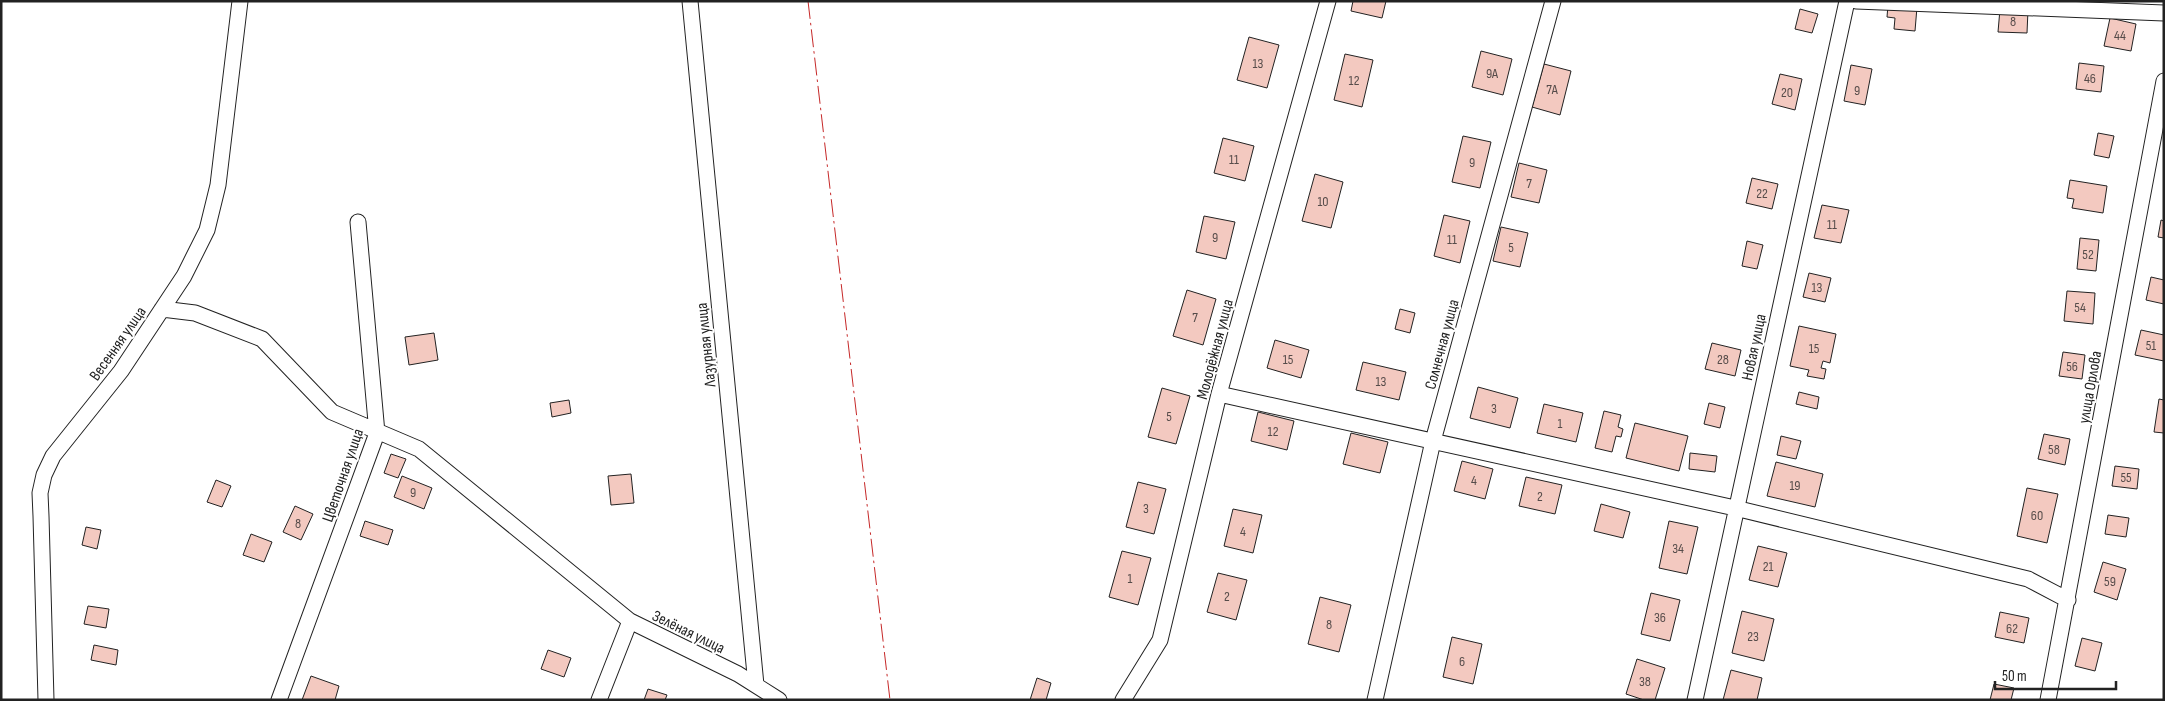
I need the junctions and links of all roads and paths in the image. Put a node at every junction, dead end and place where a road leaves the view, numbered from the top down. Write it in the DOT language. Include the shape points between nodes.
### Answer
graph roads {
  1 [pos="240,1"];
  2 [pos="690,1"];
  3 [pos="1328,1"];
  4 [pos="1553,1"];
  5 [pos="1848,1"];
  6 [pos="1856,1"];
  7 [pos="2164,13"];
  8 [pos="2164,81"];
  9 [pos="358,222"];
  10 [pos="162,309"];
  11 [pos="1219,394"];
  12 [pos="377,433"];
  13 [pos="1433,441"];
  14 [pos="1735,508"];
  15 [pos="2068,600"];
  16 [pos="630,621"];
  17 [pos="756,686"];
  18 [pos="46,700"];
  19 [pos="279,700"];
  20 [pos="598,700"];
  21 [pos="779,700"];
  22 [pos="1123,700"];
  23 [pos="1375,700"];
  24 [pos="1695,700"];
  25 [pos="2048,700"];
  1 -- 10 [label="street, Весенняя улица" via="216,194 207,230 184,276"];
  2 -- 17 [label="street, Лазурная улица"];
  3 -- 11 [label="street, Молодёжная улица"];
  4 -- 13 [label="street, Солнечная улица"];
  5 -- 14 [label="street, Новая улица"];
  6 -- 7 [label="street"];
  8 -- 15 [label="street, улица Орлова"];
  9 -- 12 [label="street, Цветочная улица"];
  10 -- 12 [label="street" via="195,314 262,339 332,412"];
  10 -- 18 [label="street, Весенняя улица" via="121,371 53,456 44,475 40,501"];
  11 -- 13 [label="street"];
  11 -- 22 [label="street, Молодёжная улица" via="1160,640"];
  12 -- 16 [label="street" via="419,449"];
  12 -- 19 [label="street, Цветочная улица"];
  13 -- 14 [label="street"];
  13 -- 23 [label="street, Солнечная улица"];
  14 -- 15 [label="street" via="2028,579"];
  14 -- 24 [label="street, Новая улица"];
  15 -- 25 [label="street, улица Орлова"];
  16 -- 17 [label="street, Зелёная улица"];
  16 -- 20 [label="street, Зелёная улица"];
  17 -- 21 [label="street, Зелёная улица"];
}
